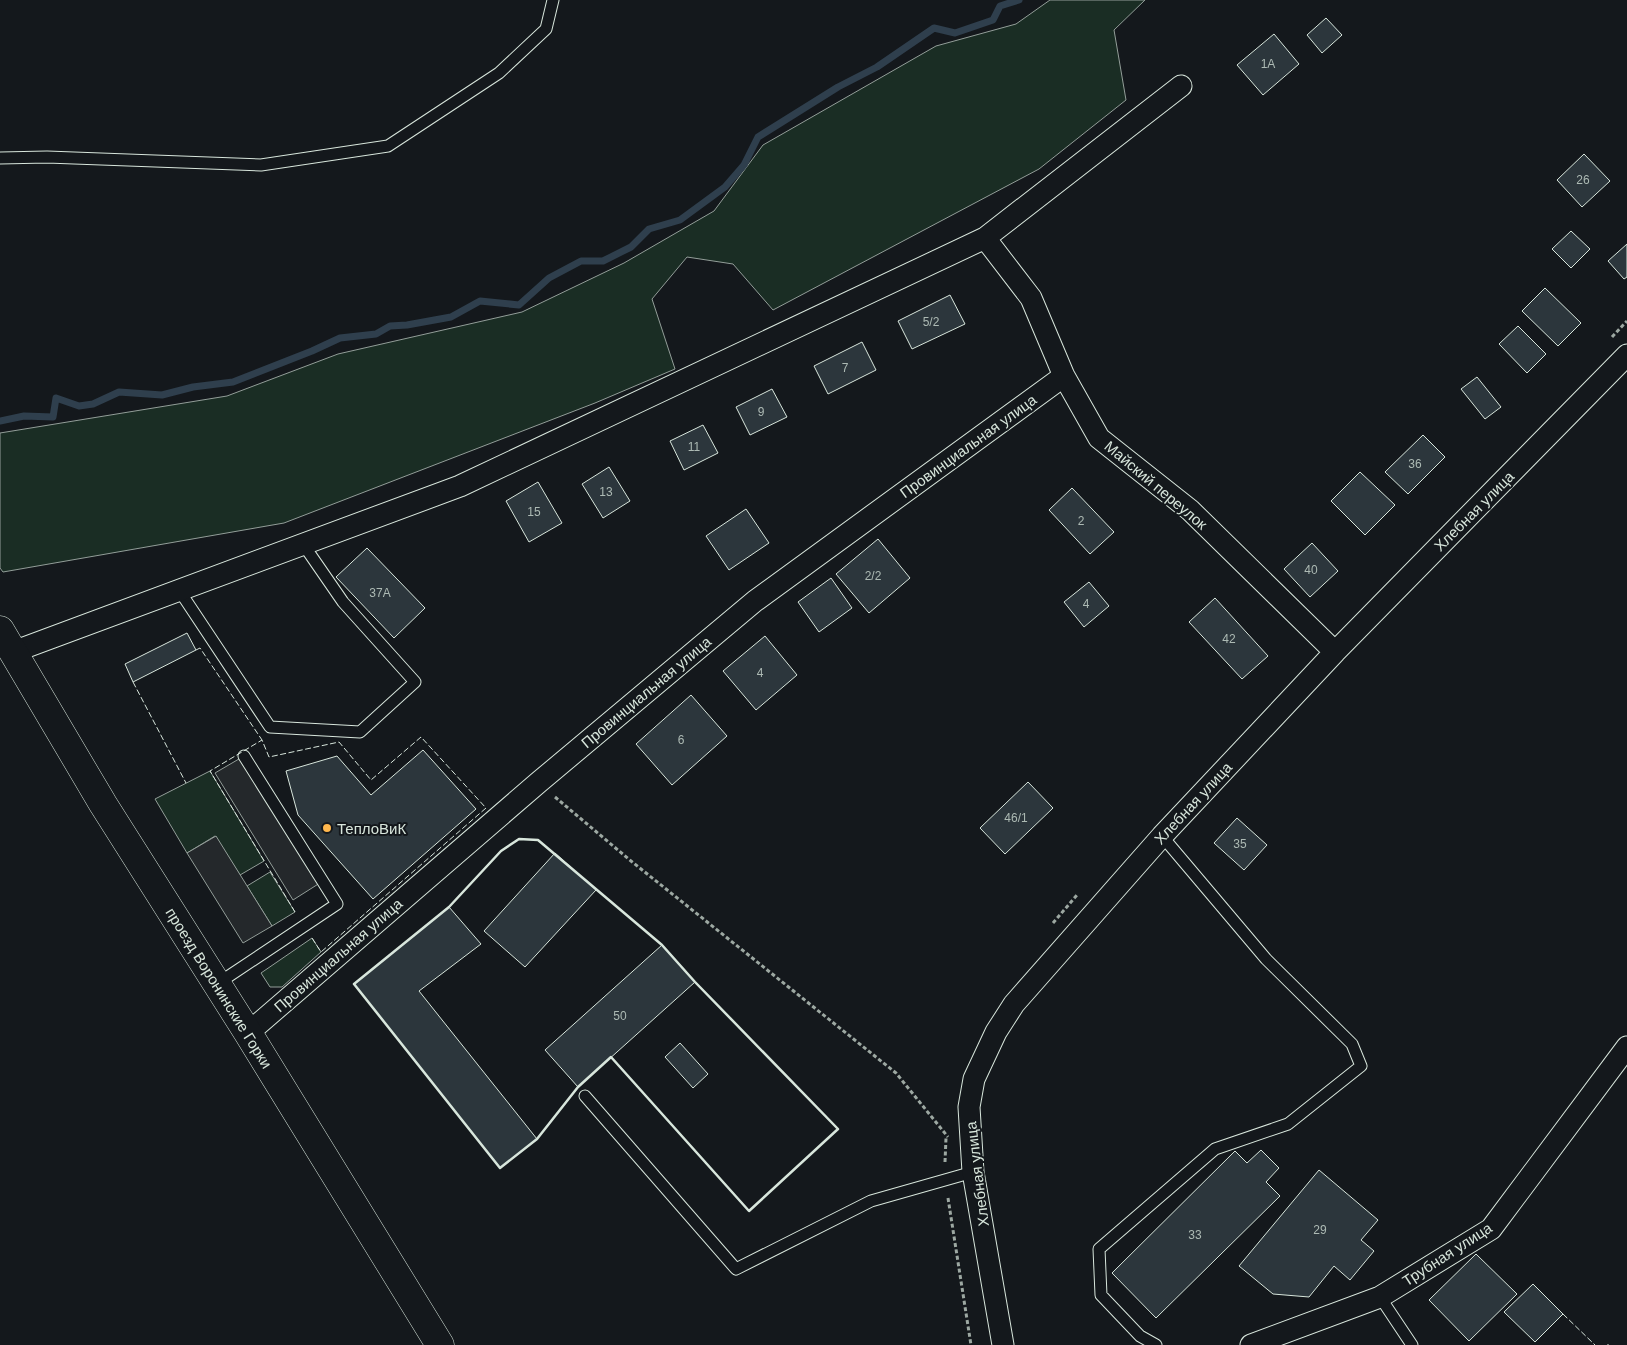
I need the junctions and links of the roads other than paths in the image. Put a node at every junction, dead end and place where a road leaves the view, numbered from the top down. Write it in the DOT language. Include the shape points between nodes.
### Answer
graph roads {
  1 [pos="553,0"];
  2 [pos="1180,86"];
  3 [pos="0,158"];
  4 [pos="985,238"];
  5 [pos="1625,361"];
  6 [pos="1064,376"];
  7 [pos="303,544"];
  8 [pos="179,590"];
  9 [pos="7,641"];
  10 [pos="1335,652"];
  11 [pos="244,756"];
  12 [pos="1162,836"];
  13 [pos="217,984"];
  14 [pos="248,1033"];
  15 [pos="1627,1047"];
  16 [pos="585,1096"];
  17 [pos="974,1172"];
  18 [pos="1380,1297"];
  19 [pos="440,1345"];
  20 [pos="1003,1345"];
  21 [pos="1156,1345"];
  22 [pos="1250,1345"];
  23 [pos="1412,1345"];
  1 -- 3 [label="lane" via="546,29 499,73 388,146 261,165"];
  2 -- 4 [label="street"];
  4 -- 6 [label="street, Майский переулок" via="1031,298"];
  4 -- 7 [label="street" via="460,486"];
  5 -- 10 [label="street, Хлебная улица"];
  6 -- 10 [label="street, Майский переулок" via="1099,438 1190,510"];
  6 -- 14 [label="street, Провинциальная улица" via="755,601"];
  7 -- 8 [label="street"];
  7 -- 8 [label="lane" via="343,602 414,682 360,732 270,727"];
  8 -- 9 [label="street"];
  9 -- 13 [label="street, проезд Воронинские Горки" via="103,804"];
  10 -- 12 [label="street, Хлебная улица"];
  11 -- 13 [label="lane" via="337,904"];
  12 -- 17 [label="street, Хлебная улица" via="1014,1004 996,1032 974,1079 969,1107"];
  12 -- 21 [label="lane" via="1266,960 1352,1044 1361,1066 1288,1124 1215,1149 1099,1249 1101,1295 1140,1336"];
  13 -- 14 [label="street, проезд Воронинские Горки"];
  14 -- 19 [label="street, проезд Воронинские Горки"];
  15 -- 18 [label="street, Трубная улица" via="1491,1228"];
  16 -- 17 [label="lane" via="736,1269 872,1201"];
  17 -- 20 [label="street, Хлебная улица"];
  18 -- 22 [label="street, Трубная улица"];
  18 -- 23 [label="lane"];
}
